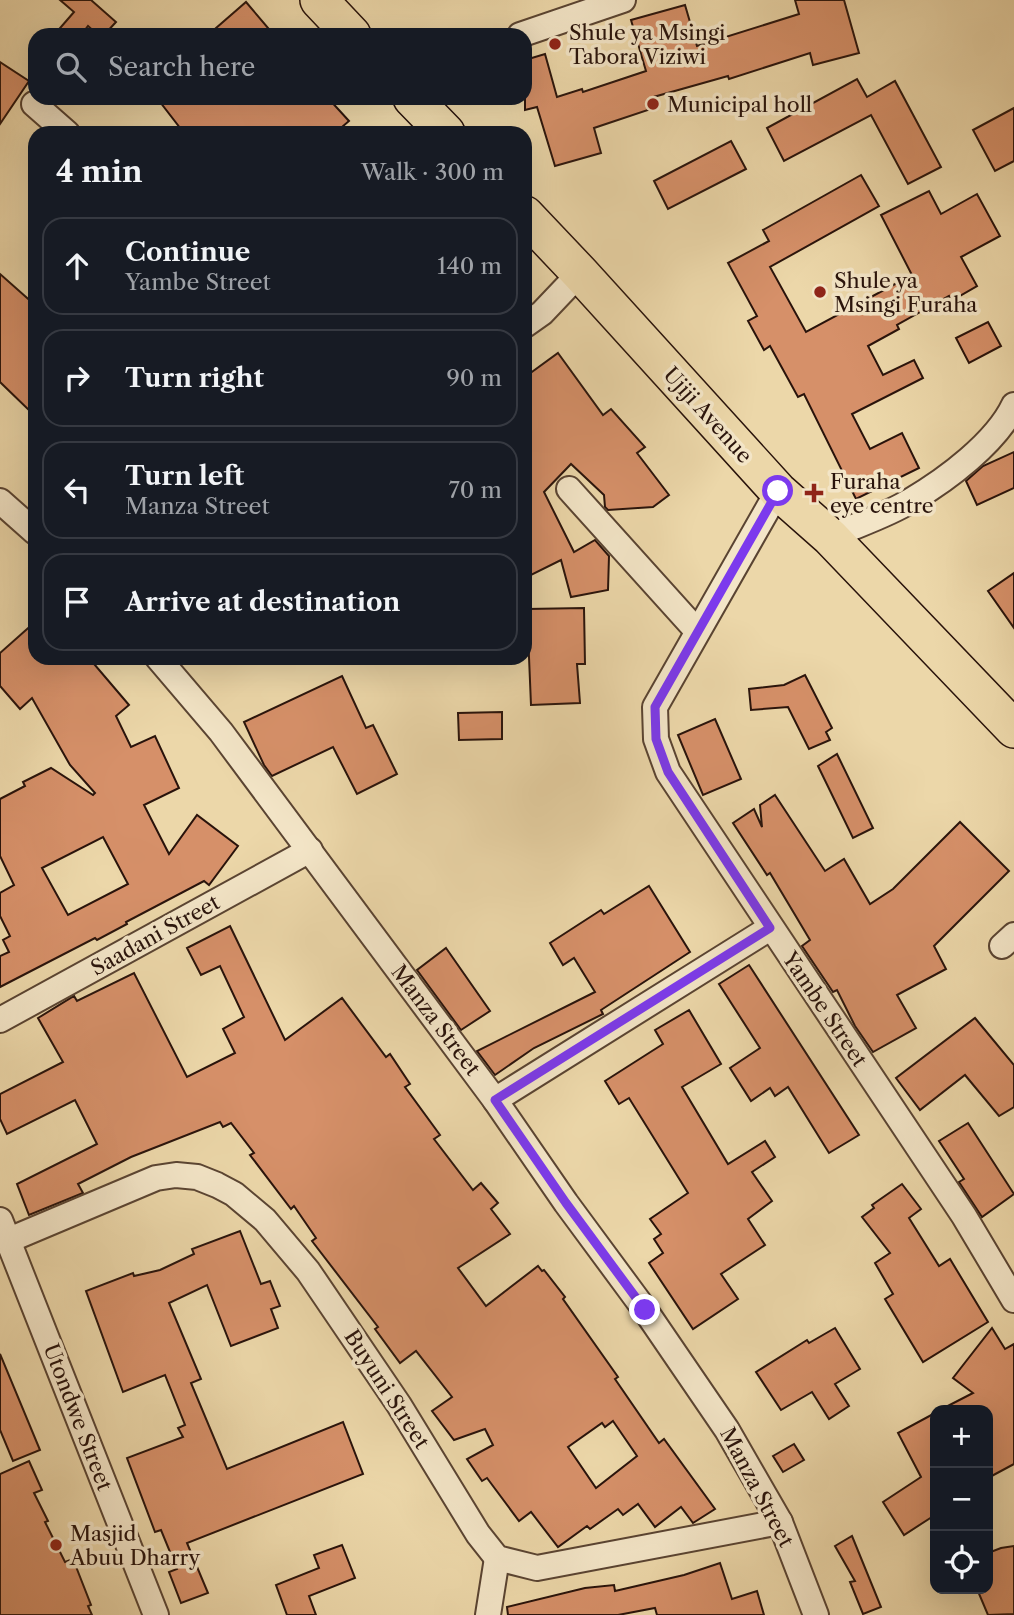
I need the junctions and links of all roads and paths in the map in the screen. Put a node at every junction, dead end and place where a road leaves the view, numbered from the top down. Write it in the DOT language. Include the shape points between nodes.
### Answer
graph roads {
  1 [pos="319,0"];
  2 [pos="623,0"];
  3 [pos="345,28"];
  4 [pos="532,31"];
  5 [pos="35,105"];
  6 [pos="419,105"];
  7 [pos="59,126"];
  8 [pos="439,126"];
  9 [pos="532,222"];
  10 [pos="580,273"];
  11 [pos="532,320"];
  12 [pos="1014,405"];
  13 [pos="569,489"];
  14 [pos="778,491"];
  15 [pos="0,501"];
  16 [pos="28,526"];
  17 [pos="830,537"];
  18 [pos="697,631"];
  19 [pos="164,665"];
  20 [pos="1014,729"];
  21 [pos="310,850"];
  22 [pos="770,928"];
  23 [pos="0,1020"];
  24 [pos="495,1100"];
  25 [pos="4,1230"];
  26 [pos="1014,1300"];
  27 [pos="780,1522"];
  28 [pos="497,1558"];
  29 [pos="156,1615"];
  30 [pos="488,1615"];
  31 [pos="816,1615"];
  1 -- 3 [label="highway"];
  2 -- 4 [label="street"];
  5 -- 7 [label="street"];
  6 -- 8 [label="highway"];
  9 -- 10 [label="highway, Ujiji Avenue"];
  10 -- 11 [label="street"];
  10 -- 14 [label="highway, Ujiji Avenue"];
  12 -- 17 [label="street" via="989,442 910,502"];
  13 -- 18 [label="street"];
  14 -- 17 [label="highway, Ujiji Avenue"];
  14 -- 18 [label="street, Yambe Street"];
  15 -- 16 [label="street"];
  17 -- 20 [label="highway, Ujiji Avenue"];
  18 -- 22 [label="street, Yambe Street" via="655,707 656,739 668,772"];
  19 -- 21 [label="street, Manza Street"];
  21 -- 23 [label="street, Saadani Street"];
  21 -- 24 [label="street, Manza Street"];
  22 -- 24 [label="street"];
  22 -- 26 [label="street, Yambe Street" via="964,1216"];
  24 -- 27 [label="street, Manza Street" via="727,1430"];
  25 -- 28 [label="street, Buyuni Street" via="156,1178 197,1177 233,1194 265,1220 308,1270"];
  25 -- 29 [label="street, Utondwe Street"];
  27 -- 28 [label="street" via="537,1569"];
  27 -- 31 [label="street, Manza Street"];
  28 -- 30 [label="street"];
}
